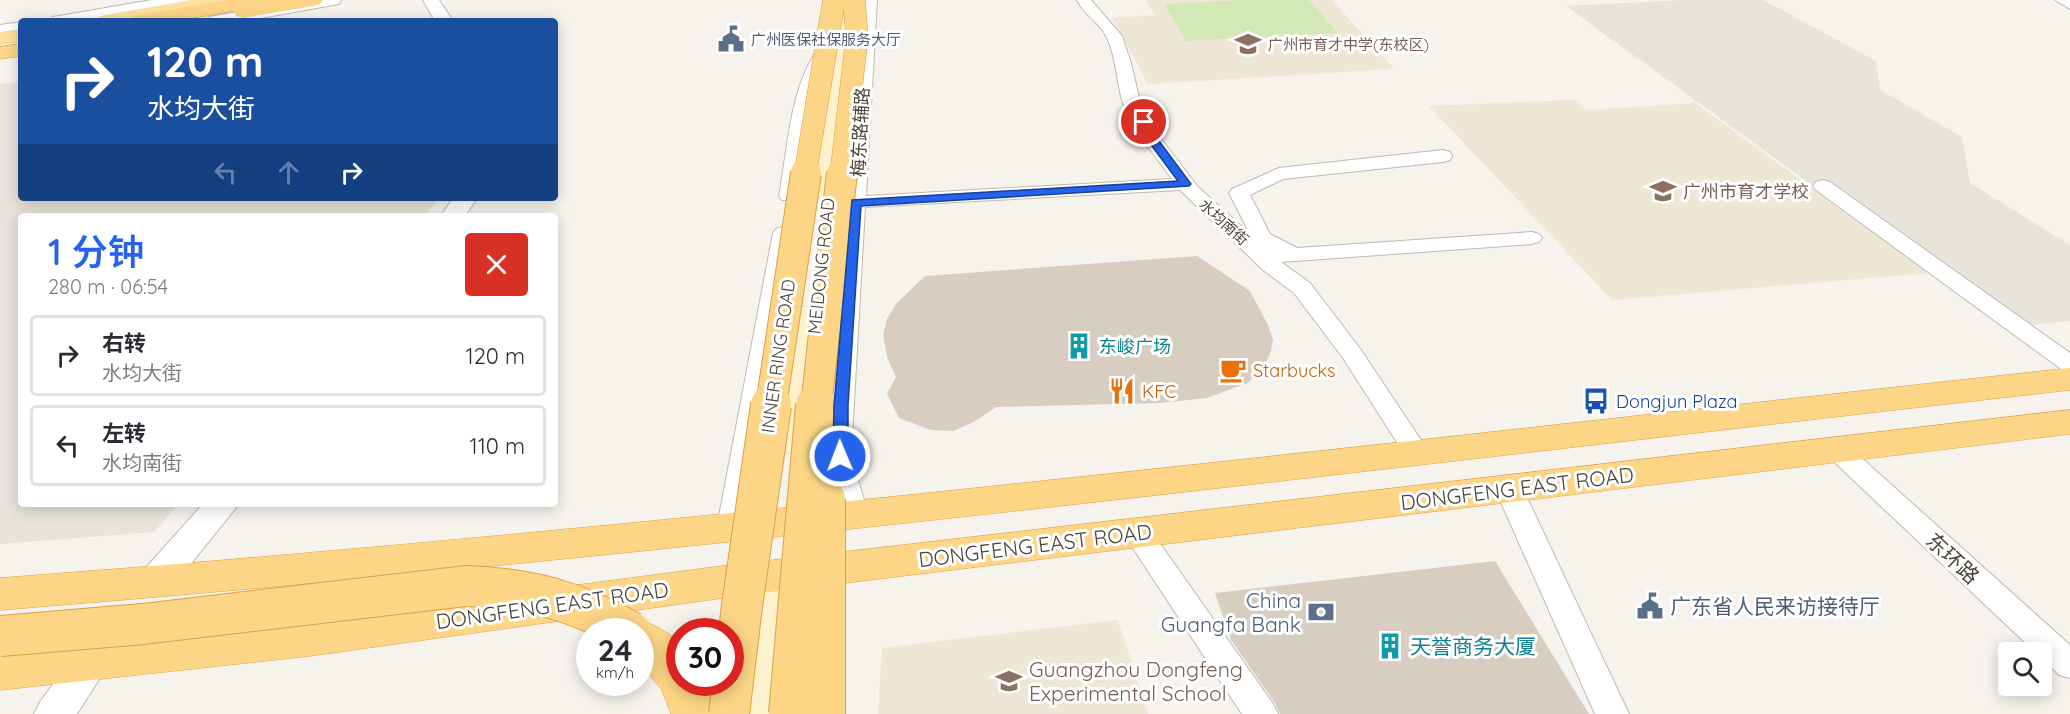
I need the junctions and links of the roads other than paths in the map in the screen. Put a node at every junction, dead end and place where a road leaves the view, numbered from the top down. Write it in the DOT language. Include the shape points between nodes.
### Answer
graph roads {
  1 [pos="182,0"];
  2 [pos="226,0"];
  3 [pos="265,0"];
  4 [pos="287,0"];
  5 [pos="313,0"];
  6 [pos="333,0"];
  7 [pos="430,0"];
  8 [pos="836,0"];
  9 [pos="846,0"];
  10 [pos="854,0"];
  11 [pos="863,0"];
  12 [pos="870,0"];
  13 [pos="1084,0"];
  14 [pos="2062,0"];
  15 [pos="2070,5"];
  16 [pos="77,18"];
  17 [pos="121,18"];
  18 [pos="157,18"];
  19 [pos="184,18"];
  20 [pos="211,18"];
  21 [pos="233,18"];
  22 [pos="442,18"];
  23 [pos="18,27"];
  24 [pos="0,30"];
  25 [pos="18,37"];
  26 [pos="856,37"];
  27 [pos="0,40"];
  28 [pos="18,44"];
  29 [pos="829,46"];
  30 [pos="0,47"];
  31 [pos="18,52"];
  32 [pos="0,55"];
  33 [pos="849,94"];
  34 [pos="1443,156"];
  35 [pos="1185,184"];
  36 [pos="1823,186"];
  37 [pos="856,202"];
  38 [pos="1532,238"];
  39 [pos="1294,255"];
  40 [pos="1263,257"];
  41 [pos="2070,364"];
  42 [pos="820,365"];
  43 [pos="2070,379"];
  44 [pos="2070,422"];
  45 [pos="1837,450"];
  46 [pos="1416,452"];
  47 [pos="1509,489"];
  48 [pos="219,507"];
  49 [pos="854,514"];
  50 [pos="773,523"];
  51 [pos="731,527"];
  52 [pos="1137,533"];
  53 [pos="763,577"];
  54 [pos="155,582"];
  55 [pos="0,594"];
  56 [pos="604,618"];
  57 [pos="733,618"];
  58 [pos="0,636"];
  59 [pos="654,649"];
  60 [pos="91,662"];
  61 [pos="666,663"];
  62 [pos="2070,665"];
  63 [pos="0,671"];
  64 [pos="686,696"];
  65 [pos="713,696"];
  66 [pos="54,714"];
  67 [pos="694,714"];
  68 [pos="710,714"];
  69 [pos="729,714"];
  70 [pos="750,714"];
  71 [pos="774,714"];
  72 [pos="789,714"];
  73 [pos="825,714"];
  74 [pos="1261,714"];
  75 [pos="1612,714"];
  1 -- 16 [label="street"];
  2 -- 17 [label="main road"];
  3 -- 18 [label="highway"];
  4 -- 19 [label="main road"];
  5 -- 20 [label="highway"];
  6 -- 21 [label="street"];
  7 -- 22 [label="street"];
  8 -- 29 [label="main road, MEIDONG ROAD"];
  8 -- 69 [label="highway, INNER RING ROAD, bridge" via="788,291"];
  9 -- 33 [label="main road, MEIDONG ROAD" via="838,53"];
  10 -- 26 [label="highway, bridge"];
  11 -- 26 [label="highway, bridge"];
  12 -- 33 [label="street, 梅东路辅路"];
  13 -- 35 [label="street, 水均南街" via="1114,36 1131,102"];
  14 -- 15 [label="street"];
  23 -- 24 [label="street"];
  25 -- 27 [label="highway"];
  26 -- 42 [label="highway, bridge"];
  28 -- 30 [label="main road"];
  29 -- 50 [label="main road, MEIDONG ROAD" via="821,153"];
  29 -- 51 [label="street" via="815,66 808,88"];
  31 -- 32 [label="highway"];
  33 -- 37 [label="street, 梅东路辅路"];
  33 -- 49 [label="main road, MEIDONG ROAD" via="832,153 805,444 814,472"];
  34 -- 39 [label="street" via="1279,174 1239,193 1262,238"];
  35 -- 37 [label="street"];
  35 -- 40 [label="street, 水均南街"];
  36 -- 41 [label="street"];
  37 -- 49 [label="street, 梅东路辅路" via="839,438 842,473"];
  38 -- 39 [label="street"];
  39 -- 40 [label="street"];
  40 -- 46 [label="street, 水均南街" via="1302,288 1329,321"];
  42 -- 72 [label="highway, bridge"];
  42 -- 73 [label="highway, bridge" via="826,543"];
  43 -- 46 [label="highway"];
  44 -- 45 [label="highway, DONGFENG EAST ROAD"];
  45 -- 47 [label="highway, DONGFENG EAST ROAD"];
  45 -- 62 [label="street, 东环路"];
  46 -- 49 [label="highway"];
  47 -- 52 [label="highway, DONGFENG EAST ROAD"];
  47 -- 75 [label="street"];
  48 -- 54 [label="street"];
  49 -- 50 [label="highway"];
  50 -- 51 [label="highway"];
  51 -- 54 [label="highway"];
  52 -- 53 [label="highway, DONGFENG EAST ROAD"];
  52 -- 74 [label="street"];
  53 -- 57 [label="street"];
  53 -- 60 [label="highway, DONGFENG EAST ROAD" via="310,638"];
  53 -- 70 [label="main road"];
  53 -- 71 [label="main road"];
  54 -- 55 [label="highway"];
  56 -- 58 [label="highway, bridge" via="573,602 535,590 466,586 143,624"];
  59 -- 61 [label="highway"];
  60 -- 63 [label="highway, DONGFENG EAST ROAD"];
  60 -- 66 [label="street"];
  64 -- 67 [label="highway"];
  65 -- 68 [label="street"];
}
